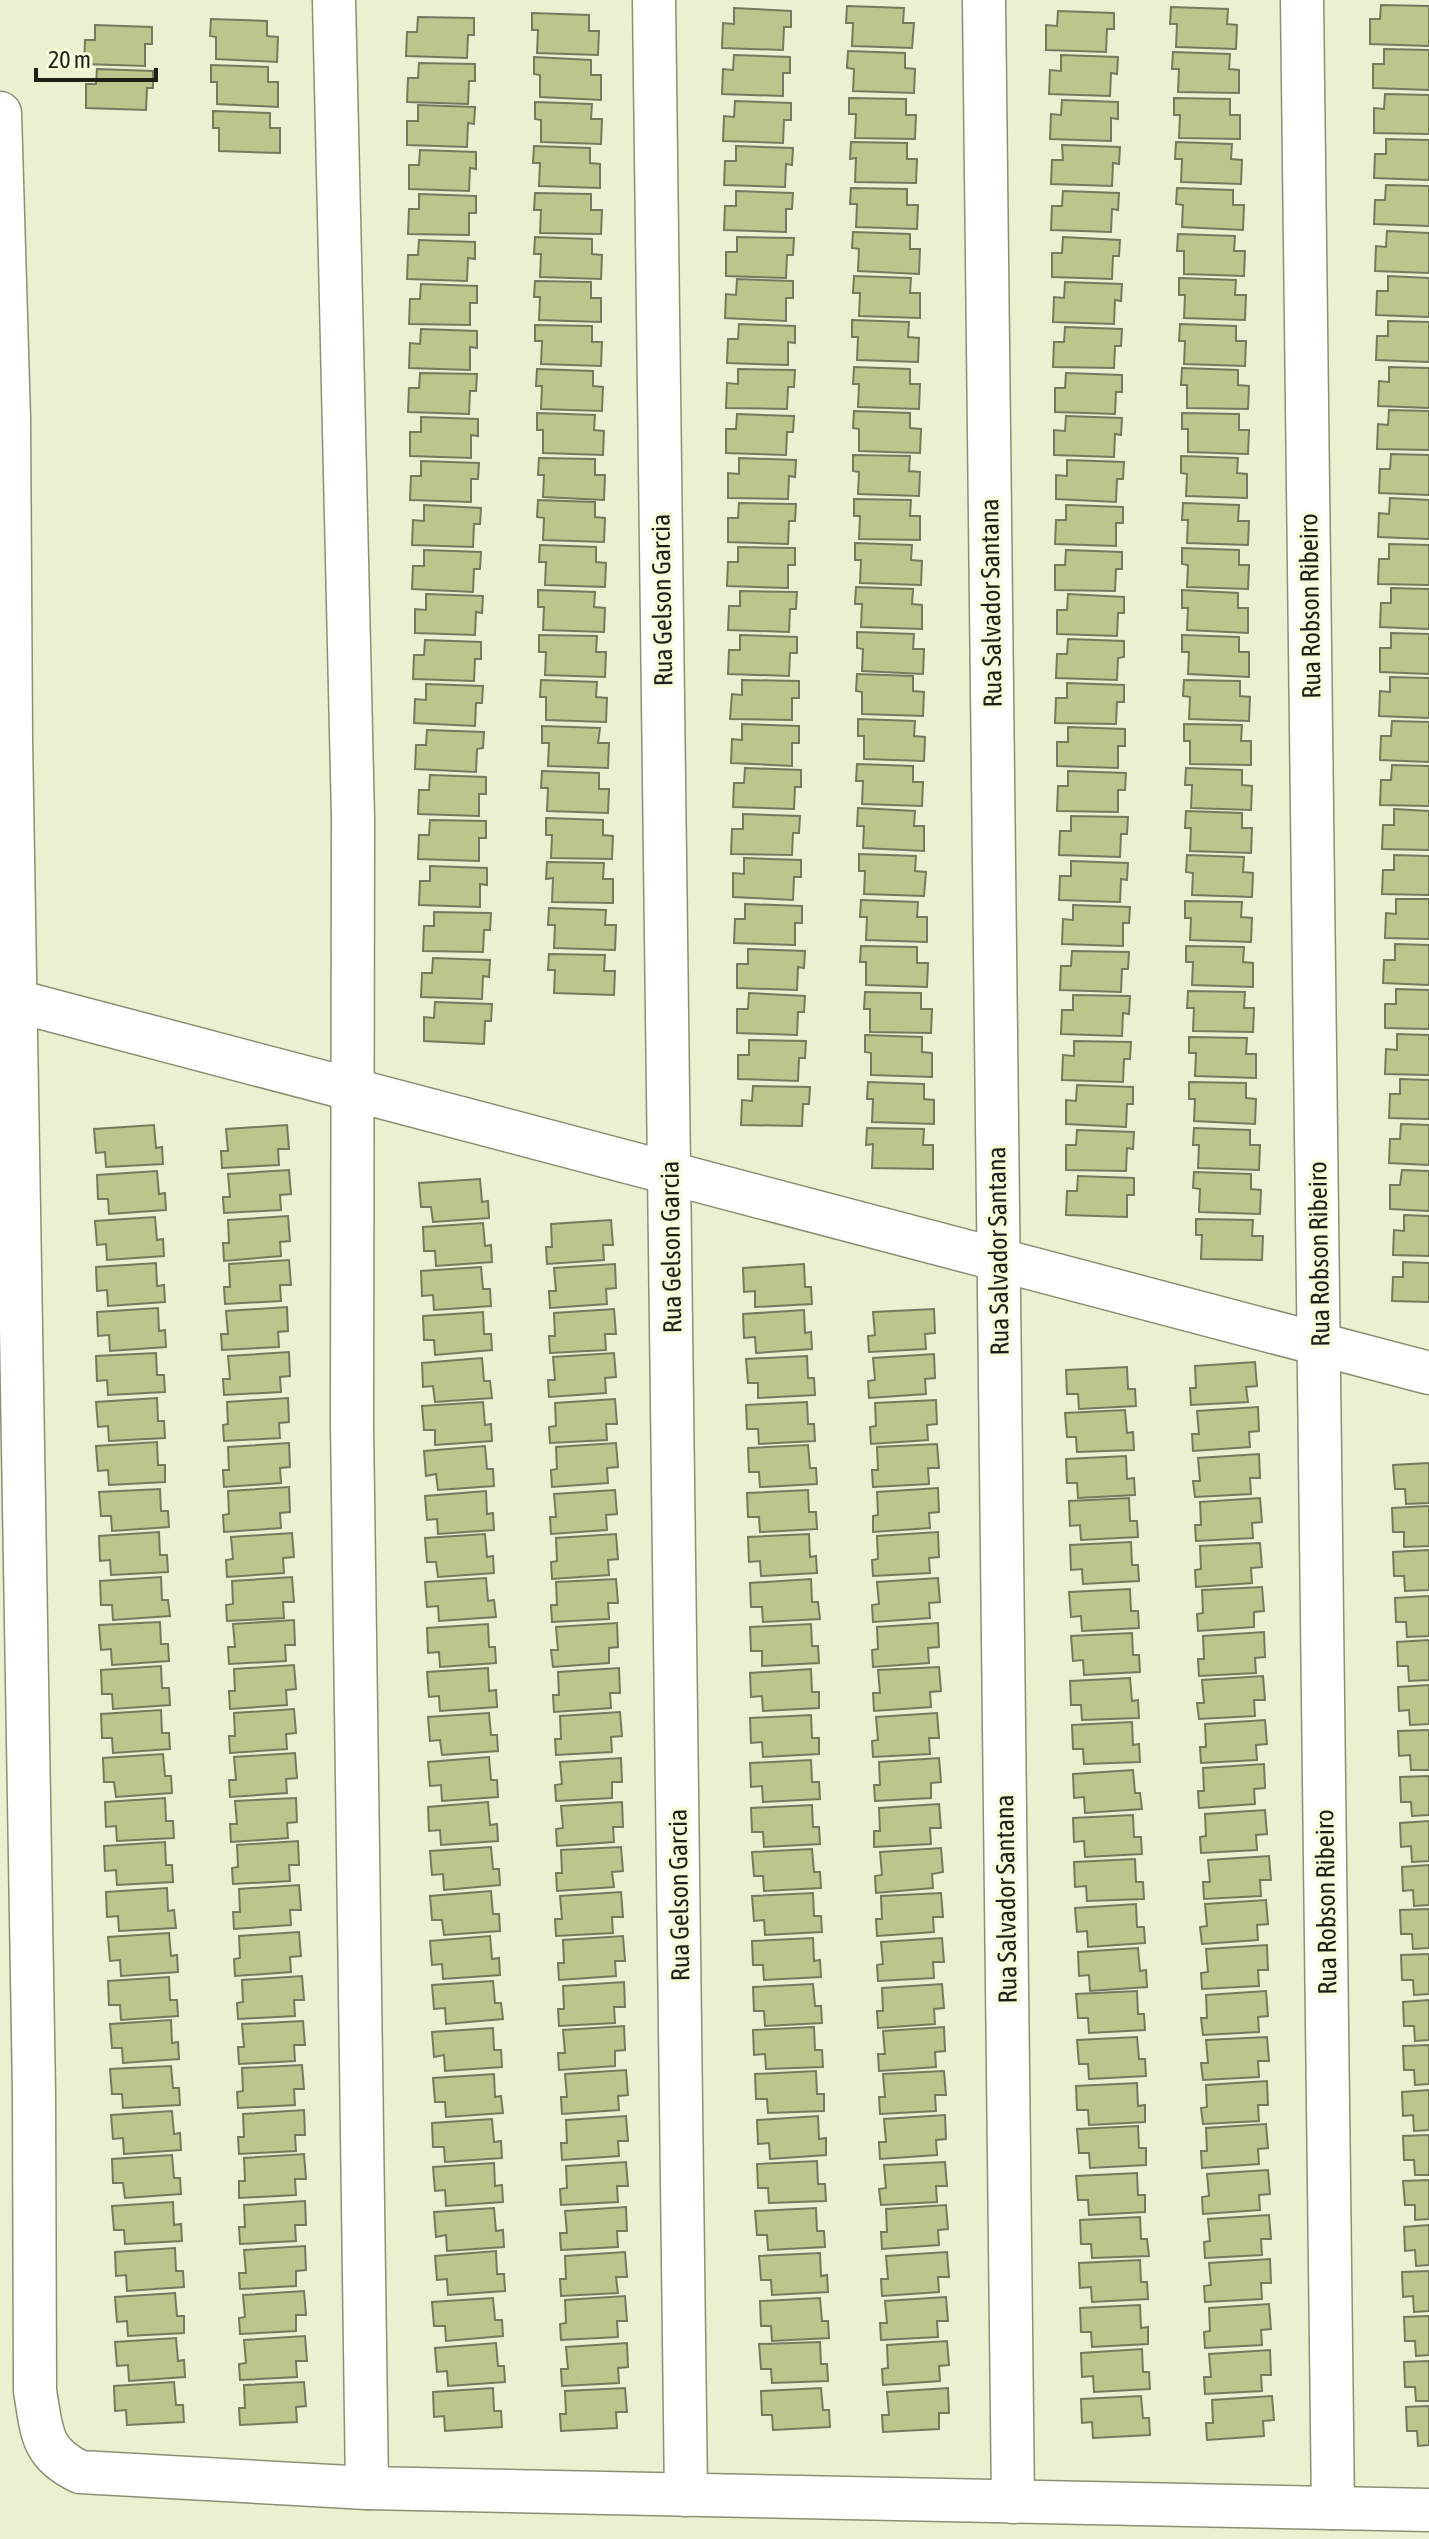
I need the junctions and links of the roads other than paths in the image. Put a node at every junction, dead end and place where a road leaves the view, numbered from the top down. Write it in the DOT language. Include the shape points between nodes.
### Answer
graph roads {
  1 [pos="334,0"];
  2 [pos="654,0"];
  3 [pos="984,0"];
  4 [pos="1302,0"];
  5 [pos="0,113"];
  6 [pos="16,1001"];
  7 [pos="352,1090"];
  8 [pos="670,1173"];
  9 [pos="998,1260"];
  10 [pos="1320,1345"];
  11 [pos="1429,1373"];
  12 [pos="367,2488"];
  13 [pos="686,2495"];
  14 [pos="1013,2502"];
  15 [pos="1333,2508"];
  16 [pos="1429,2510"];
  17 [pos="1121,2521"];
  1 -- 7 [label="street" via="353,818"];
  2 -- 8 [label="street, Rua Gelson Garcia"];
  3 -- 9 [label="street, Rua Salvador Santana"];
  4 -- 10 [label="street, Rua Robson Ribeiro"];
  5 -- 6 [label="street"];
  6 -- 7 [label="street"];
  6 -- 12 [label="street" via="35,2391 42,2431 60,2462 80,2472"];
  7 -- 8 [label="street"];
  7 -- 12 [label="street"];
  8 -- 9 [label="street"];
  8 -- 13 [label="street, Rua Gelson Garcia"];
  9 -- 10 [label="street"];
  9 -- 14 [label="street, Rua Salvador Santana"];
  10 -- 11 [label="street"];
  10 -- 15 [label="street, Rua Robson Ribeiro"];
  12 -- 13 [label="street"];
  13 -- 14 [label="street"];
  14 -- 17 [label="street"];
  15 -- 16 [label="street"];
  15 -- 17 [label="street"];
}
